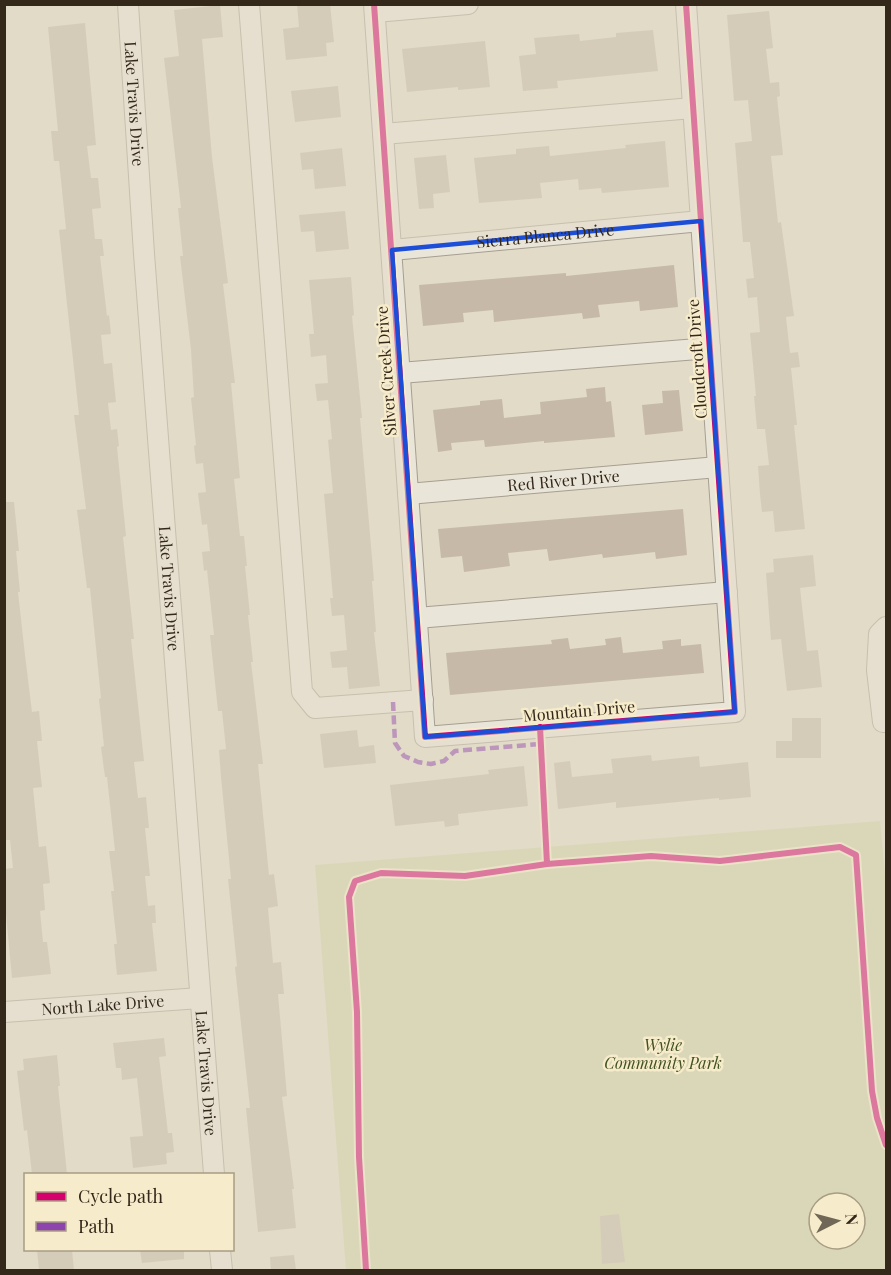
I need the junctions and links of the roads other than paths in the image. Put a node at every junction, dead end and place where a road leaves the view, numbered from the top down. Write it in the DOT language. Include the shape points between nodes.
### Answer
graph roads {
  1 [pos="128,4"];
  2 [pos="249,4"];
  3 [pos="468,4"];
  4 [pos="686,4"];
  5 [pos="375,8"];
  6 [pos="693,108"];
  7 [pos="383,134"];
  8 [pos="701,221"];
  9 [pos="392,250"];
  10 [pos="710,348"];
  11 [pos="400,373"];
  12 [pos="718,466"];
  13 [pos="408,494"];
  14 [pos="727,592"];
  15 [pos="417,618"];
  16 [pos="886,627"];
  17 [pos="423,700"];
  18 [pos="735,712"];
  19 [pos="886,722"];
  20 [pos="425,737"];
  21 [pos="200,998"];
  22 [pos="4,1012"];
  23 [pos="214,1173"];
  24 [pos="220,1251"];
  25 [pos="222,1270"];
  1 -- 21 [label="street, Lake Travis Drive"];
  2 -- 17 [label="street" via="302,692 315,708"];
  3 -- 5 [label="street"];
  4 -- 6 [label="street, Cloudcroft Drive"];
  5 -- 7 [label="street, Silver Creek Drive"];
  6 -- 7 [label="street"];
  6 -- 8 [label="street, Cloudcroft Drive"];
  7 -- 9 [label="street, Silver Creek Drive"];
  8 -- 9 [label="street, Sierra Blanca Drive"];
  8 -- 10 [label="street, Cloudcroft Drive"];
  9 -- 11 [label="street, Silver Creek Drive"];
  10 -- 11 [label="street"];
  10 -- 12 [label="street, Cloudcroft Drive"];
  11 -- 13 [label="street, Silver Creek Drive"];
  12 -- 13 [label="street, Red River Drive"];
  12 -- 14 [label="street, Cloudcroft Drive"];
  13 -- 15 [label="street, Silver Creek Drive"];
  14 -- 15 [label="street"];
  14 -- 18 [label="street, Cloudcroft Drive"];
  15 -- 17 [label="street, Silver Creek Drive"];
  16 -- 19 [label="street" via="879,634 877,670"];
  17 -- 20 [label="street, Silver Creek Drive"];
  18 -- 20 [label="street, Mountain Drive"];
  21 -- 22 [label="street, North Lake Drive"];
  21 -- 23 [label="street, Lake Travis Drive"];
  24 -- 25 [label="street"];
}
